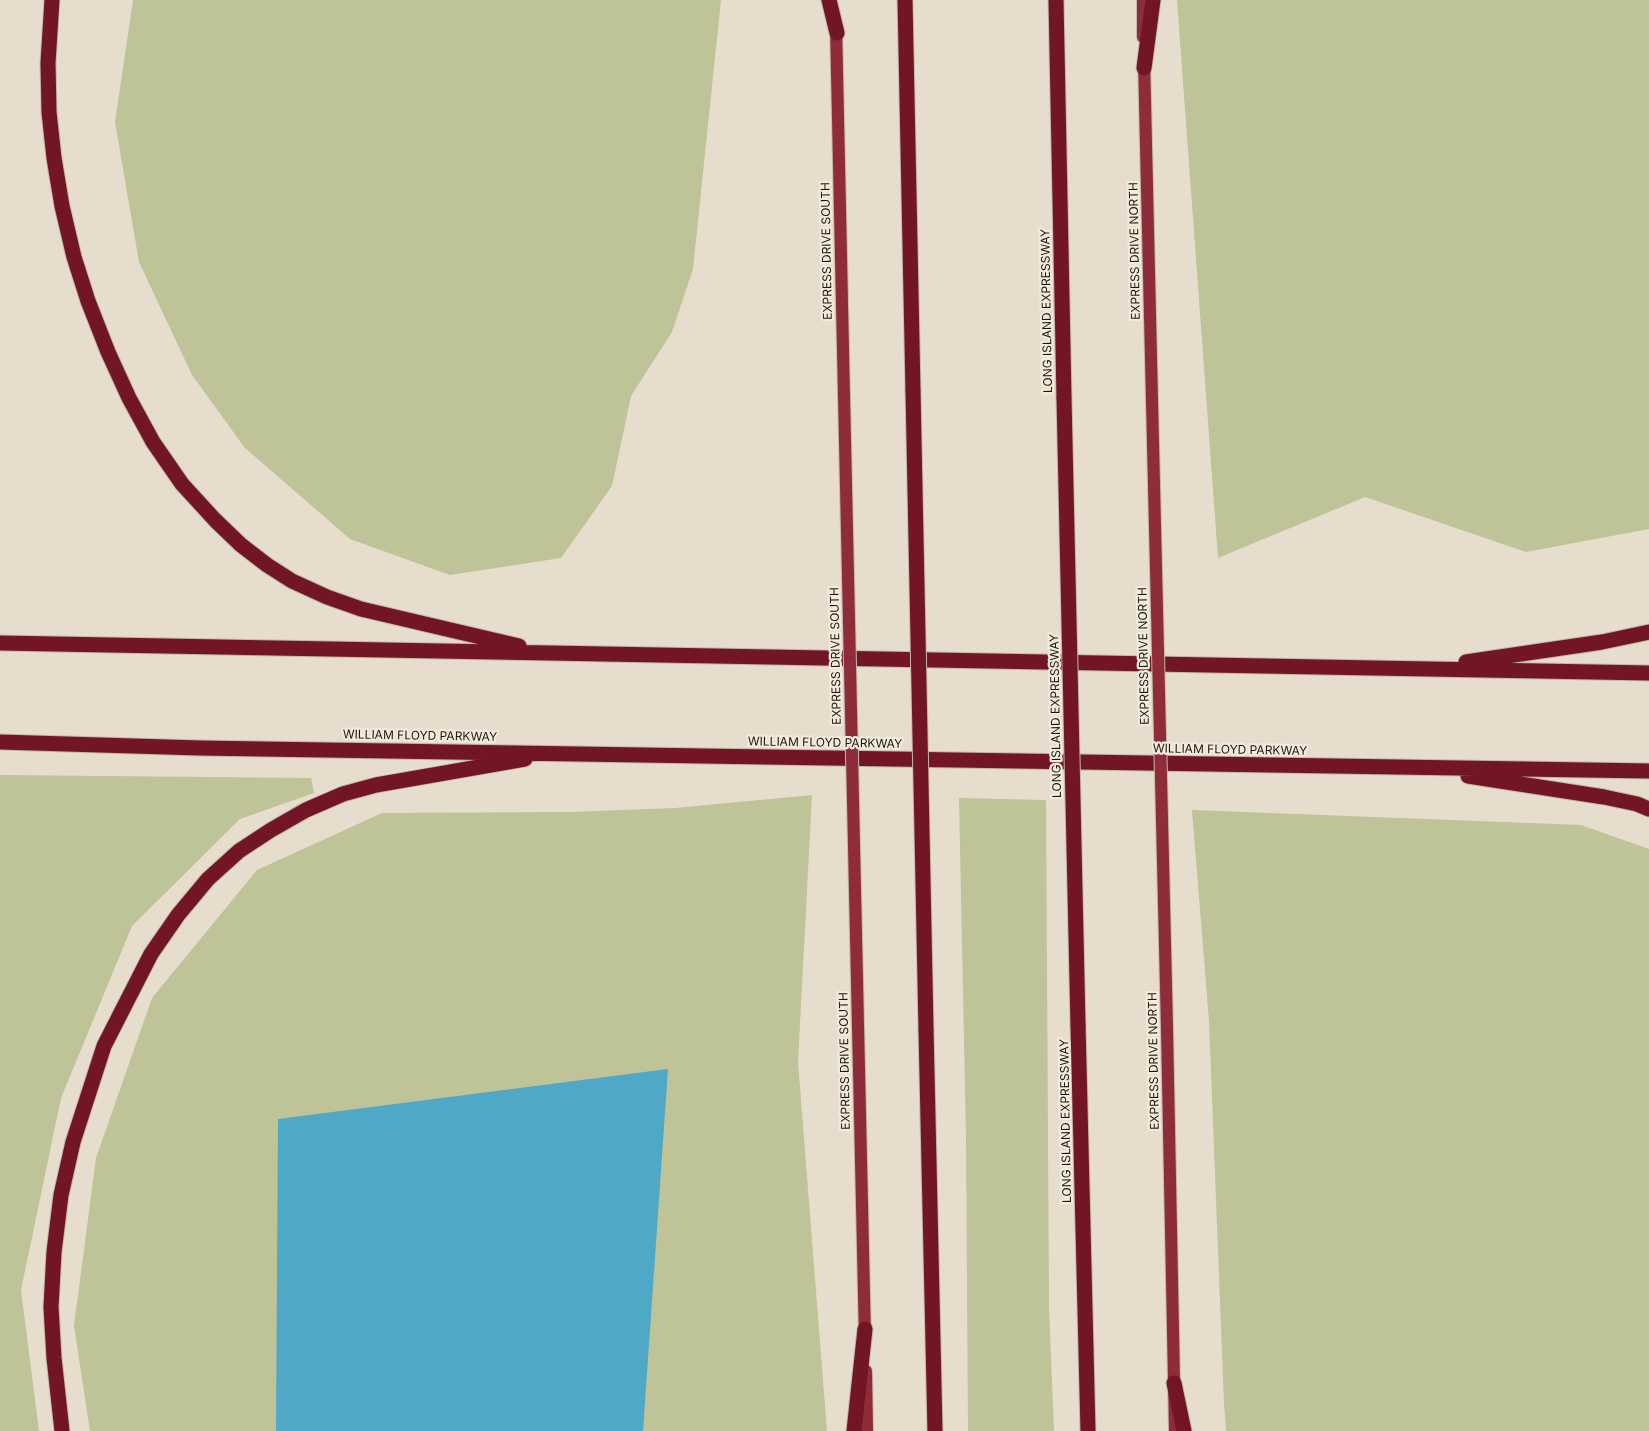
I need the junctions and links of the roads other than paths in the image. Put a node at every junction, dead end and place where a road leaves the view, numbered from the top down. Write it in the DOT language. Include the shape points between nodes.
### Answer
graph roads {
  1 [pos="52,0"];
  2 [pos="829,0"];
  3 [pos="836,0"];
  4 [pos="905,0"];
  5 [pos="1056,0"];
  6 [pos="1142,0"];
  7 [pos="1153,0"];
  8 [pos="836,33"];
  9 [pos="1144,68"];
  10 [pos="1649,632"];
  11 [pos="0,643"];
  12 [pos="550,653"];
  13 [pos="1422,669"];
  14 [pos="1649,673"];
  15 [pos="0,742"];
  16 [pos="561,753"];
  17 [pos="1409,767"];
  18 [pos="1649,771"];
  19 [pos="1649,809"];
  20 [pos="865,1330"];
  21 [pos="1174,1383"];
  22 [pos="62,1431"];
  23 [pos="854,1431"];
  24 [pos="867,1431"];
  25 [pos="936,1431"];
  26 [pos="1088,1431"];
  27 [pos="1175,1431"];
  28 [pos="1184,1431"];
  1 -- 12 [label="highway" via="49,112 62,206 74,257 88,301 129,398 153,442 182,484 241,545 292,581 327,597 392,618"];
  2 -- 8 [label="highway"];
  3 -- 8 [label="main road, EXPRESS DRIVE SOUTH"];
  4 -- 25 [label="highway, bridge"];
  5 -- 26 [label="highway, LONG ISLAND EXPRESSWAY, bridge"];
  6 -- 9 [label="main road, EXPRESS DRIVE NORTH"];
  7 -- 9 [label="highway"];
  8 -- 20 [label="main road, EXPRESS DRIVE SOUTH, bridge"];
  9 -- 21 [label="main road, EXPRESS DRIVE NORTH, bridge"];
  10 -- 13 [label="highway"];
  11 -- 12 [label="highway"];
  12 -- 13 [label="highway"];
  13 -- 14 [label="highway"];
  15 -- 16 [label="highway, WILLIAM FLOYD PARKWAY"];
  16 -- 17 [label="highway, WILLIAM FLOYD PARKWAY"];
  16 -- 22 [label="highway" via="376,785 343,794 306,810 239,852 208,879 178,915 151,954 104,1046 73,1142 61,1195 51,1307"];
  17 -- 18 [label="highway, WILLIAM FLOYD PARKWAY"];
  17 -- 19 [label="highway" via="1604,797"];
  20 -- 23 [label="highway"];
  20 -- 24 [label="main road, EXPRESS DRIVE SOUTH"];
  21 -- 27 [label="main road, EXPRESS DRIVE NORTH"];
  21 -- 28 [label="highway"];
}
